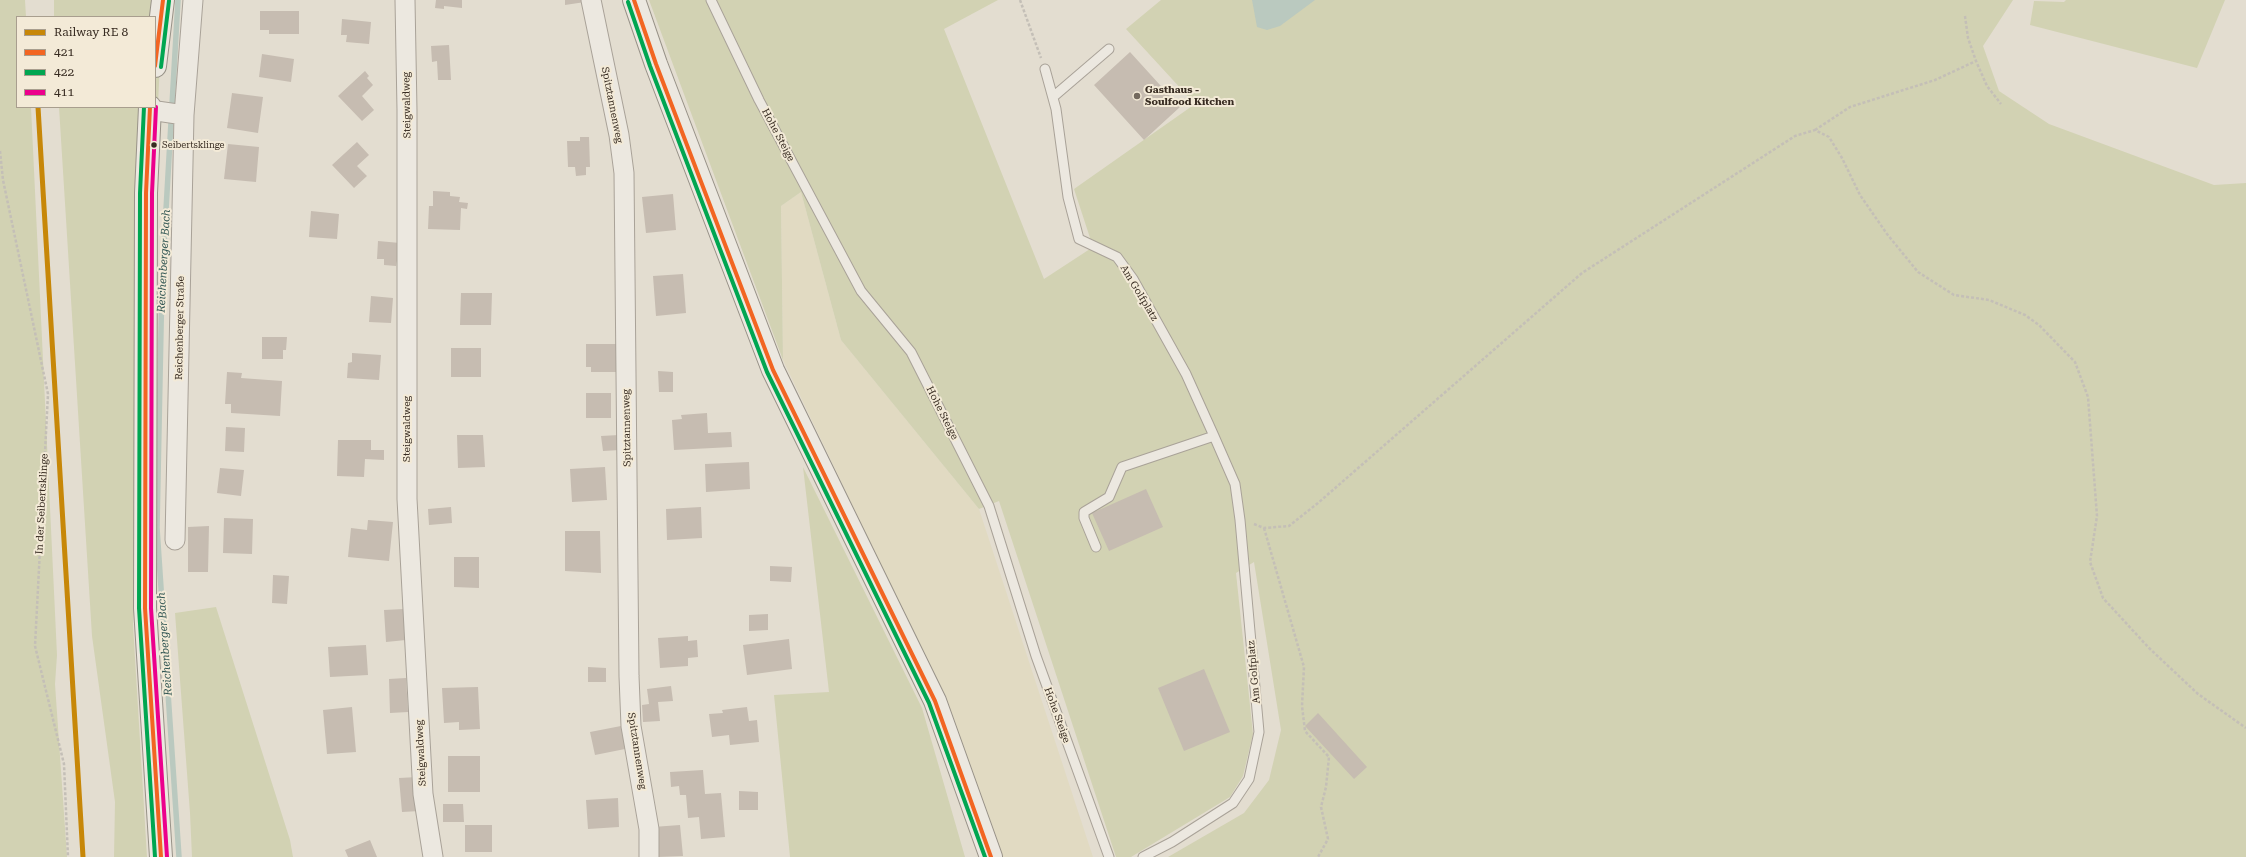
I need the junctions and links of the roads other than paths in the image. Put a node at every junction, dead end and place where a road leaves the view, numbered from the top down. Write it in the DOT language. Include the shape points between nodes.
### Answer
graph roads {
  1 [pos="163,0"];
  2 [pos="193,0"];
  3 [pos="405,0"];
  4 [pos="591,0"];
  5 [pos="634,0"];
  6 [pos="711,0"];
  7 [pos="1109,49"];
  8 [pos="156,58"];
  9 [pos="1045,69"];
  10 [pos="1053,97"];
  11 [pos="153,110"];
  12 [pos="181,115"];
  13 [pos="1214,436"];
  14 [pos="175,540"];
  15 [pos="1096,547"];
  16 [pos="161,857"];
  17 [pos="433,857"];
  18 [pos="649,857"];
  19 [pos="991,857"];
  20 [pos="1109,857"];
  21 [pos="1143,857"];
  1 -- 8 [label="main road"];
  2 -- 12 [label="street, Reichenberger Straße"];
  3 -- 17 [label="street, Steigwaldweg" via="407,499 423,794"];
  4 -- 18 [label="street, Spitztannenweg" via="619,135 624,173 628,676 631,726 649,829"];
  5 -- 19 [label="main road" via="773,370 935,701"];
  6 -- 20 [label="lane, Hohe Steige" via="759,100 861,292 911,352 989,506 1036,656"];
  7 -- 10 [label="lane"];
  9 -- 10 [label="lane, Am Golfplatz"];
  10 -- 13 [label="lane, Am Golfplatz" via="1068,197 1079,239 1117,257 1133,279 1186,374"];
  11 -- 12 [label="street"];
  11 -- 16 [label="main road" via="146,209 145,608"];
  12 -- 14 [label="street, Reichenberger Straße"];
  13 -- 15 [label="lane" via="1122,467 1109,497 1084,512"];
  13 -- 21 [label="lane, Am Golfplatz" via="1235,484 1260,732 1249,779 1233,803 1172,842"];
}
